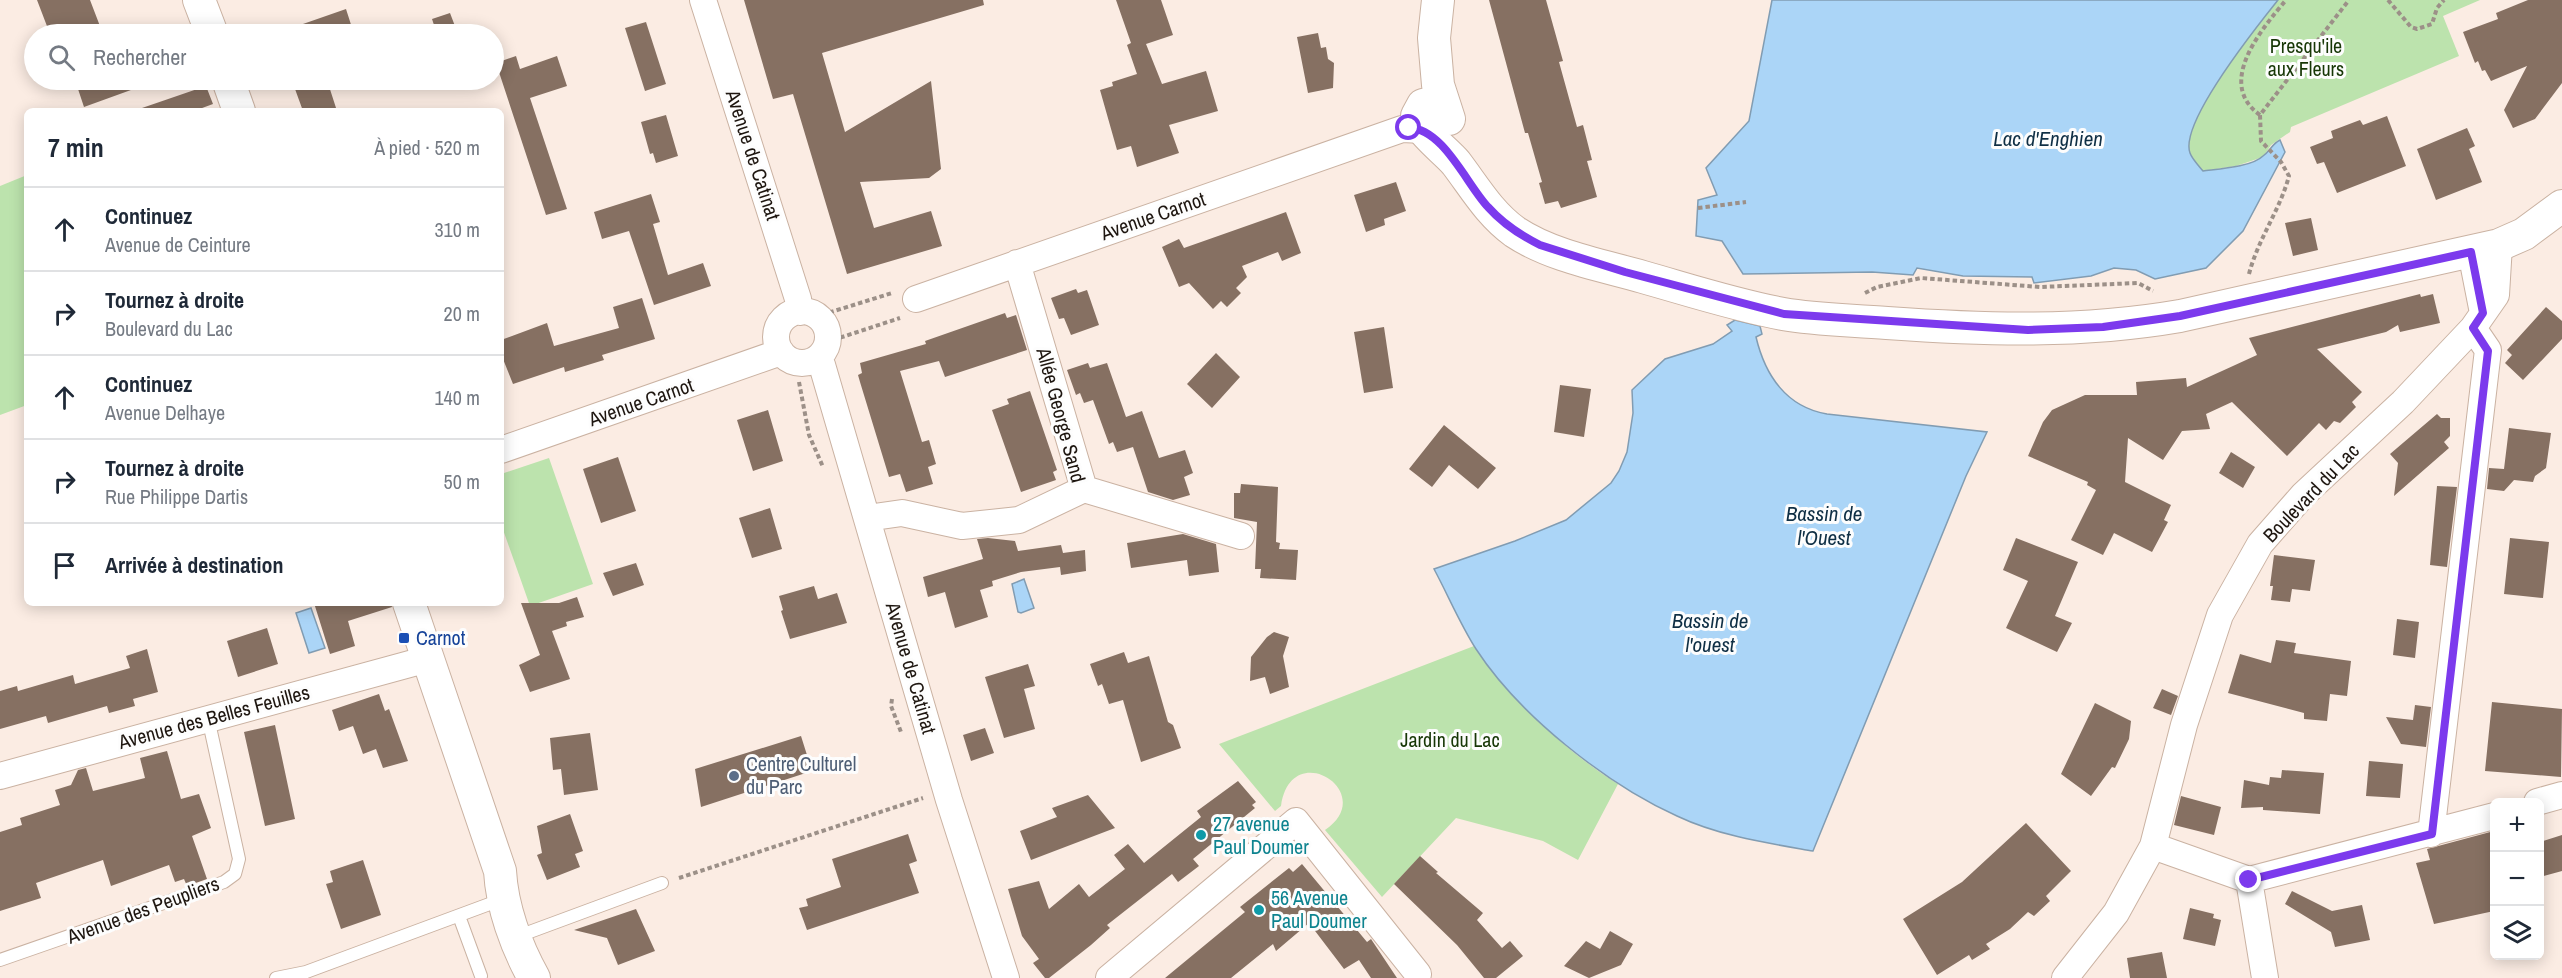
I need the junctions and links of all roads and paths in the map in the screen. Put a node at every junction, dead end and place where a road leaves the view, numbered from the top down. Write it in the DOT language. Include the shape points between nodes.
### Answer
graph roads {
  1 [pos="704,0"];
  2 [pos="1426,0"];
  3 [pos="1438,0"];
  4 [pos="2286,0"];
  5 [pos="2349,0"];
  6 [pos="2388,0"];
  7 [pos="2444,0"];
  8 [pos="232,90"];
  9 [pos="238,108"];
  10 [pos="2260,115"];
  11 [pos="1431,117"];
  12 [pos="1746,202"];
  13 [pos="2562,206"];
  14 [pos="1698,208"];
  15 [pos="2485,248"];
  16 [pos="1017,263"];
  17 [pos="2155,292"];
  18 [pos="1858,296"];
  19 [pos="916,299"];
  20 [pos="2254,299"];
  21 [pos="2478,320"];
  22 [pos="817,333"];
  23 [pos="782,352"];
  24 [pos="504,449"];
  25 [pos="1084,489"];
  26 [pos="867,518"];
  27 [pos="1241,536"];
  28 [pos="410,606"];
  29 [pos="428,659"];
  30 [pos="208,718"];
  31 [pos="0,776"];
  32 [pos="946,789"];
  33 [pos="2562,795"];
  34 [pos="2544,800"];
  35 [pos="2490,817"];
  36 [pos="2432,834"];
  37 [pos="2153,846"];
  38 [pos="2249,880"];
  39 [pos="663,883"];
  40 [pos="502,885"];
  41 [pos="459,916"];
  42 [pos="522,935"];
  43 [pos="0,960"];
  44 [pos="306,972"];
  45 [pos="1418,974"];
  46 [pos="481,976"];
  47 [pos="276,978"];
  48 [pos="320,978"];
  49 [pos="534,978"];
  50 [pos="543,978"];
  51 [pos="1006,978"];
  52 [pos="1109,978"];
  53 [pos="2066,978"];
  54 [pos="2265,978"];
  1 -- 22 [label="street, Avenue de Catinat" via="798,299"];
  2 -- 11 [label="street" via="1423,30"];
  3 -- 11 [label="street" via="1438,85"];
  4 -- 10 [label="path" via="2251,46 2244,66 2244,96"];
  5 -- 10 [label="path"];
  6 -- 7 [label="path" via="2411,27 2425,28 2432,24"];
  8 -- 9 [label="street"];
  10 -- 20 [label="path" via="2261,141 2289,176 2282,203 2252,260 2248,276"];
  11 -- 16 [label="street, Avenue Carnot"];
  11 -- 20 [label="street" via="1477,195 1516,233 1540,245 1625,272 1784,314 2049,330 2145,322"];
  12 -- 14 [label="path"];
  13 -- 15 [label="street" via="2524,234"];
  15 -- 20 [label="street"];
  15 -- 21 [label="street"];
  16 -- 19 [label="street, Avenue Carnot"];
  16 -- 25 [label="street, Allée George Sand"];
  17 -- 18 [label="path" via="2138,283 2040,287 1921,278 1877,287"];
  19 -- 22 [label="path" via="910,315"];
  19 -- 22 [label="path" via="901,290 831,312"];
  21 -- 36 [label="street" via="2488,351"];
  21 -- 37 [label="street, Boulevard du Lac" via="2403,402 2303,495 2260,544 2220,615 2184,725"];
  22 -- 23 [label="street" via="796,363"];
  22 -- 23 [label="street" via="782,321 776,340"];
  22 -- 26 [label="street, Avenue de Catinat" via="822,365"];
  23 -- 24 [label="street, Avenue Carnot"];
  25 -- 26 [label="street, Allée George Sand" via="1019,520 962,526 902,513"];
  25 -- 27 [label="street"];
  26 -- 32 [label="street, Avenue de Catinat"];
  28 -- 29 [label="street"];
  29 -- 30 [label="street, Avenue des Belles Feuilles"];
  29 -- 40 [label="street"];
  30 -- 31 [label="street, Avenue des Belles Feuilles"];
  30 -- 43 [label="lane, Avenue des Peupliers" via="239,859 235,874 224,882"];
  32 -- 39 [label="path"];
  32 -- 51 [label="street, Avenue de Catinat"];
  33 -- 34 [label="street"];
  35 -- 36 [label="street"];
  36 -- 38 [label="street"];
  37 -- 38 [label="street"];
  37 -- 53 [label="street, Boulevard du Lac" via="2116,913"];
  38 -- 54 [label="street"];
  39 -- 42 [label="lane"];
  40 -- 41 [label="lane"];
  40 -- 42 [label="street" via="512,886"];
  41 -- 44 [label="lane"];
  41 -- 46 [label="lane"];
  42 -- 49 [label="street" via="522,958"];
  42 -- 50 [label="street"];
  44 -- 47 [label="lane"];
  44 -- 48 [label="lane"];
  45 -- 52 [label="street" via="1296,821"];
}
